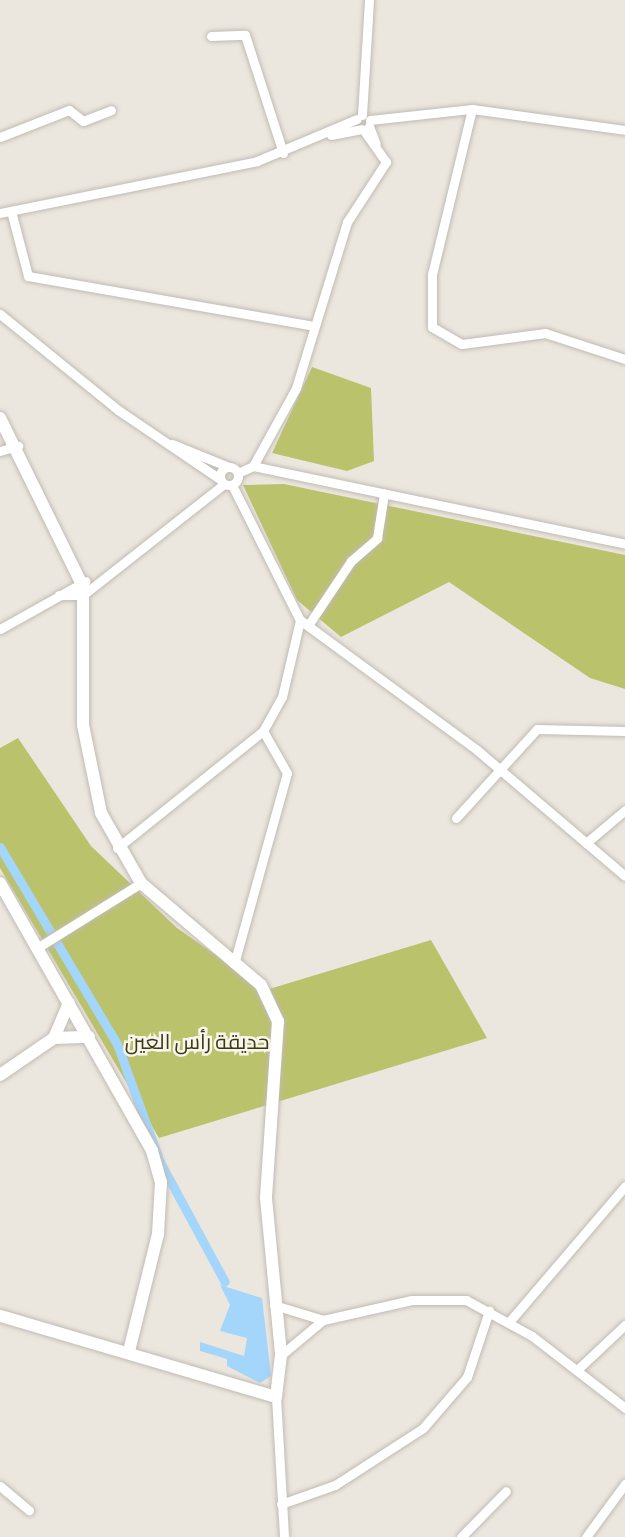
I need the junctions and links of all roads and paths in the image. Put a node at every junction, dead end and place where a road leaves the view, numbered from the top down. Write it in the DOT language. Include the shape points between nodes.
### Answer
graph roads {
  1 [pos="369,0"];
  2 [pos="211,36"];
  3 [pos="472,109"];
  4 [pos="111,110"];
  5 [pos="364,123"];
  6 [pos="625,130"];
  7 [pos="0,137"];
  8 [pos="283,153"];
  9 [pos="11,211"];
  10 [pos="0,213"];
  11 [pos="0,314"];
  12 [pos="314,326"];
  13 [pos="625,359"];
  14 [pos="0,418"];
  15 [pos="8,430"];
  16 [pos="0,443"];
  17 [pos="167,443"];
  18 [pos="18,446"];
  19 [pos="0,451"];
  20 [pos="254,466"];
  21 [pos="229,467"];
  22 [pos="238,473"];
  23 [pos="225,483"];
  24 [pos="384,494"];
  25 [pos="625,544"];
  26 [pos="81,579"];
  27 [pos="59,595"];
  28 [pos="80,599"];
  29 [pos="300,620"];
  30 [pos="309,624"];
  31 [pos="0,629"];
  32 [pos="625,730"];
  33 [pos="262,731"];
  34 [pos="498,768"];
  35 [pos="625,810"];
  36 [pos="456,818"];
  37 [pos="586,843"];
  38 [pos="117,848"];
  39 [pos="625,876"];
  40 [pos="0,883"];
  41 [pos="141,883"];
  42 [pos="41,946"];
  43 [pos="234,964"];
  44 [pos="69,1003"];
  45 [pos="89,1037"];
  46 [pos="54,1038"];
  47 [pos="0,1075"];
  48 [pos="625,1185"];
  49 [pos="272,1305"];
  50 [pos="489,1311"];
  51 [pos="0,1316"];
  52 [pos="323,1321"];
  53 [pos="509,1322"];
  54 [pos="625,1325"];
  55 [pos="129,1352"];
  56 [pos="281,1355"];
  57 [pos="577,1370"];
  58 [pos="276,1397"];
  59 [pos="625,1408"];
  60 [pos="625,1484"];
  61 [pos="0,1486"];
  62 [pos="506,1491"];
  63 [pos="281,1504"];
  64 [pos="29,1510"];
  65 [pos="284,1537"];
  66 [pos="461,1537"];
  67 [pos="586,1537"];
  1 -- 5 [label="street"];
  2 -- 8 [label="street" via="245,35"];
  3 -- 5 [label="street"];
  3 -- 6 [label="street"];
  3 -- 13 [label="street" via="432,274 432,327 462,344 545,333"];
  4 -- 7 [label="street" via="83,121 69,110"];
  5 -- 8 [label="street"];
  5 -- 12 [label="street" via="386,162 347,222"];
  8 -- 9 [label="street"];
  9 -- 10 [label="street"];
  9 -- 12 [label="street" via="28,276"];
  11 -- 17 [label="street"];
  12 -- 20 [label="street" via="281,422"];
  14 -- 15 [label="street"];
  15 -- 16 [label="street"];
  15 -- 18 [label="street"];
  17 -- 21 [label="street"];
  17 -- 23 [label="street"];
  18 -- 19 [label="street"];
  18 -- 26 [label="street"];
  20 -- 22 [label="street"];
  20 -- 24 [label="street"];
  21 -- 22 [label="street"];
  21 -- 23 [label="street"];
  22 -- 23 [label="street"];
  23 -- 26 [label="street" via="209,502"];
  23 -- 29 [label="street"];
  24 -- 25 [label="street"];
  24 -- 30 [label="street" via="377,538 351,561"];
  26 -- 27 [label="street"];
  26 -- 28 [label="street"];
  26 -- 28 [label="street"];
  27 -- 28 [label="street"];
  27 -- 31 [label="street"];
  28 -- 38 [label="street" via="86,757"];
  29 -- 30 [label="street"];
  29 -- 33 [label="street" via="282,697"];
  30 -- 34 [label="street"];
  32 -- 34 [label="street" via="544,727"];
  33 -- 38 [label="street"];
  33 -- 43 [label="street" via="285,763 286,781"];
  34 -- 36 [label="street"];
  34 -- 37 [label="street"];
  35 -- 37 [label="street"];
  37 -- 39 [label="street"];
  38 -- 41 [label="street"];
  40 -- 42 [label="street"];
  41 -- 42 [label="street"];
  41 -- 43 [label="street"];
  42 -- 44 [label="street"];
  43 -- 49 [label="street" via="265,992 279,1032 266,1198"];
  44 -- 45 [label="street"];
  44 -- 46 [label="street"];
  45 -- 46 [label="street"];
  45 -- 55 [label="street" via="152,1151 161,1182 158,1234"];
  46 -- 47 [label="street"];
  48 -- 53 [label="street"];
  49 -- 52 [label="street"];
  49 -- 56 [label="street"];
  50 -- 52 [label="street" via="435,1297"];
  50 -- 53 [label="street"];
  50 -- 63 [label="street" via="467,1377 423,1428 345,1480"];
  51 -- 55 [label="street"];
  52 -- 56 [label="street"];
  53 -- 57 [label="street"];
  54 -- 57 [label="street"];
  55 -- 58 [label="street"];
  56 -- 58 [label="street"];
  57 -- 59 [label="street"];
  58 -- 63 [label="street"];
  60 -- 67 [label="street"];
  61 -- 64 [label="street"];
  62 -- 66 [label="street"];
  63 -- 65 [label="street"];
}
